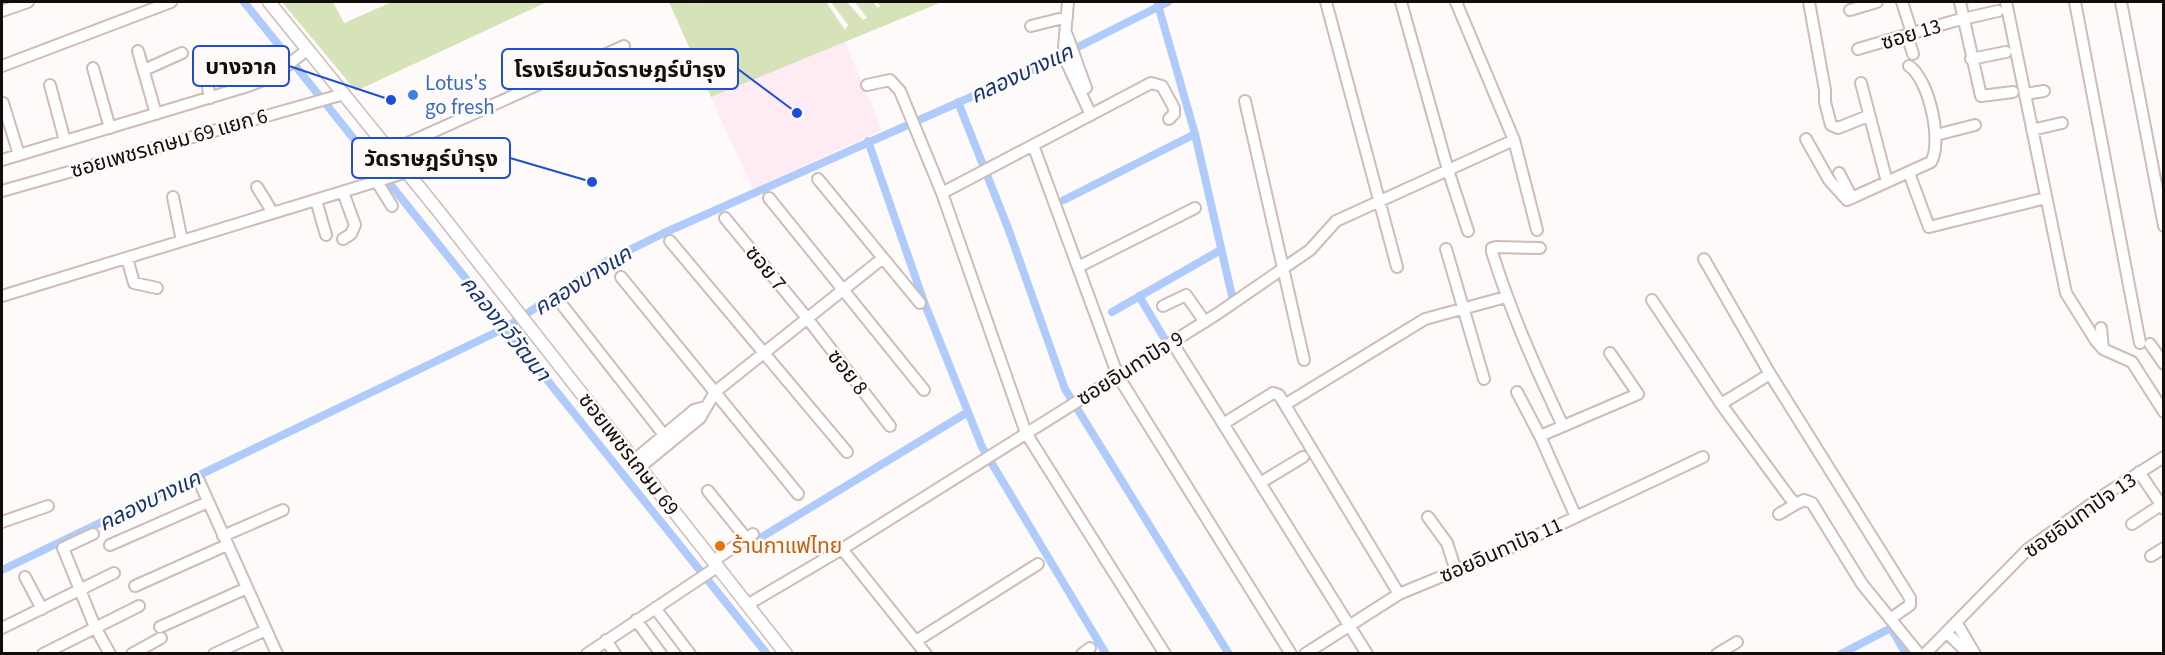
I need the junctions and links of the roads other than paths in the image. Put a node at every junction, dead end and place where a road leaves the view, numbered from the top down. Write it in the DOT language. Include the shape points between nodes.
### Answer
graph roads {
  1 [pos="28,2"];
  2 [pos="171,2"];
  3 [pos="269,2"];
  4 [pos="1068,2"];
  5 [pos="1326,2"];
  6 [pos="1401,2"];
  7 [pos="1456,2"];
  8 [pos="1809,2"];
  9 [pos="1876,2"];
  10 [pos="1902,2"];
  11 [pos="1960,2"];
  12 [pos="2006,2"];
  13 [pos="2075,2"];
  14 [pos="2121,2"];
  15 [pos="1850,10"];
  16 [pos="2,11"];
  17 [pos="1998,11"];
  18 [pos="1067,18"];
  19 [pos="1963,18"];
  20 [pos="1031,26"];
  21 [pos="1910,34"];
  22 [pos="624,46"];
  23 [pos="1858,49"];
  24 [pos="138,51"];
  25 [pos="305,52"];
  26 [pos="2006,52"];
  27 [pos="182,53"];
  28 [pos="607,54"];
  29 [pos="1913,54"];
  30 [pos="242,59"];
  31 [pos="1971,59"];
  32 [pos="2,66"];
  33 [pos="1909,66"];
  34 [pos="93,68"];
  35 [pos="144,70"];
  36 [pos="618,78"];
  37 [pos="1862,83"];
  38 [pos="50,85"];
  39 [pos="867,85"];
  40 [pos="2044,91"];
  41 [pos="2019,93"];
  42 [pos="341,95"];
  43 [pos="210,98"];
  44 [pos="1245,101"];
  45 [pos="3,103"];
  46 [pos="1094,113"];
  47 [pos="156,114"];
  48 [pos="1868,116"];
  49 [pos="1168,119"];
  50 [pos="2062,123"];
  51 [pos="1975,125"];
  52 [pos="110,128"];
  53 [pos="2032,130"];
  54 [pos="1936,135"];
  55 [pos="1514,140"];
  56 [pos="1806,140"];
  57 [pos="65,141"];
  58 [pos="1033,145"];
  59 [pos="390,151"];
  60 [pos="19,154"];
  61 [pos="2,160"];
  62 [pos="1448,170"];
  63 [pos="1839,173"];
  64 [pos="1909,173"];
  65 [pos="403,174"];
  66 [pos="818,179"];
  67 [pos="377,182"];
  68 [pos="1887,182"];
  69 [pos="257,187"];
  70 [pos="2,191"];
  71 [pos="343,192"];
  72 [pos="942,193"];
  73 [pos="173,197"];
  74 [pos="769,198"];
  75 [pos="1852,198"];
  76 [pos="2046,198"];
  77 [pos="316,200"];
  78 [pos="1378,201"];
  79 [pos="393,206"];
  80 [pos="1195,208"];
  81 [pos="273,213"];
  82 [pos="725,218"];
  83 [pos="2163,226"];
  84 [pos="1537,230"];
  85 [pos="1468,231"];
  86 [pos="326,235"];
  87 [pos="343,239"];
  88 [pos="182,241"];
  89 [pos="670,241"];
  90 [pos="1540,248"];
  91 [pos="1446,249"];
  92 [pos="127,258"];
  93 [pos="883,258"];
  94 [pos="1704,259"];
  95 [pos="1078,267"];
  96 [pos="1397,267"];
  97 [pos="1283,269"];
  98 [pos="621,278"];
  99 [pos="157,288"];
  100 [pos="844,288"];
  101 [pos="2,296"];
  102 [pos="1506,297"];
  103 [pos="1652,300"];
  104 [pos="920,303"];
  105 [pos="564,306"];
  106 [pos="1163,306"];
  107 [pos="1462,308"];
  108 [pos="807,318"];
  109 [pos="1205,322"];
  110 [pos="2102,328"];
  111 [pos="1172,342"];
  112 [pos="2103,349"];
  113 [pos="765,352"];
  114 [pos="1611,353"];
  115 [pos="1304,360"];
  116 [pos="2163,364"];
  117 [pos="1770,374"];
  118 [pos="1118,376"];
  119 [pos="1484,379"];
  120 [pos="924,390"];
  121 [pos="715,392"];
  122 [pos="1517,392"];
  123 [pos="1286,404"];
  124 [pos="1721,404"];
  125 [pos="705,407"];
  126 [pos="2163,412"];
  127 [pos="1223,424"];
  128 [pos="890,426"];
  129 [pos="1563,426"];
  130 [pos="1026,433"];
  131 [pos="664,435"];
  132 [pos="1540,436"];
  133 [pos="847,452"];
  134 [pos="1303,457"];
  135 [pos="1703,457"];
  136 [pos="2163,457"];
  137 [pos="636,465"];
  138 [pos="2139,472"];
  139 [pos="199,482"];
  140 [pos="1260,483"];
  141 [pos="708,491"];
  142 [pos="798,494"];
  143 [pos="208,502"];
  144 [pos="1796,504"];
  145 [pos="48,506"];
  146 [pos="2162,507"];
  147 [pos="283,510"];
  148 [pos="1779,514"];
  149 [pos="1428,517"];
  150 [pos="1576,517"];
  151 [pos="2,522"];
  152 [pos="2132,524"];
  153 [pos="93,534"];
  154 [pos="225,540"];
  155 [pos="110,545"];
  156 [pos="2163,548"];
  157 [pos="842,549"];
  158 [pos="2151,556"];
  159 [pos="1038,564"];
  160 [pos="714,566"];
  161 [pos="1456,571"];
  162 [pos="114,573"];
  163 [pos="25,577"];
  164 [pos="135,586"];
  165 [pos="247,588"];
  166 [pos="81,590"];
  167 [pos="1398,594"];
  168 [pos="747,605"];
  169 [pos="139,606"];
  170 [pos="655,608"];
  171 [pos="42,609"];
  172 [pos="1890,619"];
  173 [pos="636,620"];
  174 [pos="1956,622"];
  175 [pos="2,626"];
  176 [pos="1347,626"];
  177 [pos="95,627"];
  178 [pos="266,630"];
  179 [pos="1946,632"];
  180 [pos="606,640"];
  181 [pos="916,641"];
  182 [pos="1737,642"];
  183 [pos="587,653"];
  184 [pos="43,654"];
  185 [pos="110,654"];
  186 [pos="132,654"];
  187 [pos="214,654"];
  188 [pos="277,654"];
  189 [pos="615,654"];
  190 [pos="661,654"];
  191 [pos="690,654"];
  192 [pos="786,654"];
  193 [pos="926,654"];
  194 [pos="1165,654"];
  195 [pos="1291,654"];
  196 [pos="1305,654"];
  197 [pos="1367,654"];
  198 [pos="1717,654"];
  199 [pos="1919,654"];
  200 [pos="1925,654"];
  201 [pos="1969,654"];
  202 [pos="1975,654"];
  1 -- 16 [label="street"];
  2 -- 32 [label="street"];
  3 -- 25 [label="main road, ซอยเพชรเกษม 69"];
  4 -- 18 [label="street"];
  5 -- 78 [label="street"];
  6 -- 62 [label="street"];
  7 -- 55 [label="street"];
  8 -- 48 [label="street" via="1831,124 1838,128"];
  9 -- 15 [label="street"];
  10 -- 21 [label="street"];
  11 -- 19 [label="street"];
  12 -- 41 [label="street"];
  13 -- 116 [label="street" via="2145,343"];
  14 -- 83 [label="street"];
  17 -- 19 [label="street, ซอย 13"];
  18 -- 20 [label="street"];
  18 -- 46 [label="street" via="1070,60"];
  19 -- 21 [label="street, ซอย 13"];
  19 -- 31 [label="street"];
  21 -- 23 [label="street, ซอย 13"];
  21 -- 29 [label="street"];
  22 -- 28 [label="street"];
  24 -- 35 [label="street"];
  25 -- 42 [label="main road, ซอยเพชรเกษม 69"];
  25 -- 43 [label="street" via="255,84"];
  26 -- 31 [label="street"];
  27 -- 35 [label="street"];
  28 -- 36 [label="street"];
  28 -- 59 [label="street"];
  30 -- 43 [label="street" via="207,82"];
  31 -- 41 [label="street" via="1982,97"];
  33 -- 54 [label="street" via="1921,77"];
  34 -- 52 [label="street"];
  35 -- 47 [label="street"];
  37 -- 48 [label="street"];
  38 -- 57 [label="street"];
  39 -- 72 [label="street" via="890,80 900,91"];
  40 -- 41 [label="street"];
  41 -- 53 [label="street"];
  42 -- 59 [label="main road, ซอยเพชรเกษม 69"];
  42 -- 70 [label="street, ซอยเพชรเกษม 69 แยก 6"];
  43 -- 47 [label="street"];
  44 -- 97 [label="street"];
  45 -- 60 [label="street"];
  46 -- 49 [label="street" via="1155,83 1162,86 1174,108"];
  46 -- 58 [label="street"];
  47 -- 52 [label="street"];
  48 -- 68 [label="street"];
  50 -- 53 [label="street"];
  51 -- 54 [label="street"];
  52 -- 57 [label="street"];
  53 -- 76 [label="street"];
  54 -- 64 [label="street" via="1931,162"];
  55 -- 62 [label="street, ซอยอินทาปัจ 9"];
  55 -- 84 [label="street"];
  56 -- 75 [label="street" via="1842,198"];
  57 -- 60 [label="street"];
  58 -- 72 [label="street"];
  58 -- 95 [label="street"];
  59 -- 65 [label="main road, ซอยเพชรเกษม 69"];
  60 -- 61 [label="street"];
  62 -- 78 [label="street, ซอยอินทาปัจ 9"];
  62 -- 85 [label="street"];
  63 -- 75 [label="street"];
  64 -- 68 [label="street"];
  64 -- 76 [label="street" via="1929,227"];
  65 -- 67 [label="street"];
  65 -- 137 [label="main road, ซอยเพชรเกษม 69" via="532,330"];
  66 -- 93 [label="street"];
  67 -- 71 [label="street"];
  67 -- 79 [label="street"];
  68 -- 75 [label="street"];
  69 -- 81 [label="street"];
  71 -- 77 [label="street"];
  71 -- 87 [label="street" via="355,225"];
  72 -- 130 [label="street"];
  73 -- 88 [label="street"];
  74 -- 100 [label="street"];
  76 -- 112 [label="street" via="2066,292"];
  77 -- 81 [label="street"];
  77 -- 86 [label="street"];
  78 -- 96 [label="street"];
  78 -- 97 [label="street, ซอยอินทาปัจ 9" via="1336,221 1310,250"];
  80 -- 95 [label="street"];
  81 -- 88 [label="street"];
  82 -- 108 [label="street, ซอย 7"];
  88 -- 92 [label="street"];
  89 -- 113 [label="street"];
  90 -- 102 [label="street" via="1492,248"];
  91 -- 107 [label="street"];
  92 -- 99 [label="street" via="134,283"];
  92 -- 101 [label="street"];
  93 -- 100 [label="street"];
  93 -- 104 [label="street"];
  94 -- 117 [label="street"];
  95 -- 118 [label="street"];
  97 -- 109 [label="street, ซอยอินทาปัจ 9"];
  97 -- 115 [label="street"];
  98 -- 121 [label="street"];
  100 -- 108 [label="street"];
  100 -- 120 [label="street"];
  102 -- 107 [label="street"];
  102 -- 129 [label="street"];
  103 -- 124 [label="street"];
  105 -- 131 [label="street"];
  106 -- 109 [label="street" via="1186,295"];
  107 -- 119 [label="street"];
  107 -- 123 [label="street" via="1425,319"];
  108 -- 113 [label="street"];
  108 -- 128 [label="street, ซอย 8"];
  109 -- 111 [label="street, ซอยอินทาปัจ 9"];
  110 -- 112 [label="street"];
  111 -- 118 [label="street, ซอยอินทาปัจ 9"];
  111 -- 127 [label="street"];
  112 -- 126 [label="street" via="2132,363"];
  113 -- 121 [label="street"];
  113 -- 133 [label="street"];
  114 -- 129 [label="street" via="1638,394"];
  117 -- 124 [label="street"];
  117 -- 172 [label="street" via="1910,598 1910,605"];
  118 -- 130 [label="street, ซอยอินทาปัจ 9"];
  118 -- 195 [label="street"];
  121 -- 125 [label="street"];
  121 -- 142 [label="street"];
  122 -- 132 [label="street"];
  123 -- 127 [label="street" via="1274,393"];
  123 -- 167 [label="street"];
  124 -- 144 [label="street"];
  125 -- 131 [label="street" via="694,410"];
  125 -- 137 [label="street" via="700,418"];
  127 -- 140 [label="street"];
  129 -- 132 [label="street"];
  130 -- 157 [label="street, ซอยอินทาปัจ 9"];
  130 -- 194 [label="street"];
  131 -- 137 [label="street"];
  132 -- 150 [label="street"];
  134 -- 140 [label="street"];
  135 -- 150 [label="street, ซอยอินทาปัจ 11"];
  136 -- 138 [label="street, ซอยอินทาปัจ 13"];
  137 -- 160 [label="main road, ซอยเพชรเกษม 69"];
  138 -- 146 [label="street"];
  138 -- 174 [label="street, ซอยอินทาปัจ 13" via="2028,549"];
  139 -- 143 [label="street"];
  140 -- 176 [label="street"];
  141 -- 160 [label="street" via="750,536"];
  143 -- 154 [label="street"];
  143 -- 155 [label="street"];
  144 -- 148 [label="street"];
  144 -- 172 [label="street" via="1804,500 1812,503 1862,584"];
  145 -- 151 [label="street"];
  146 -- 152 [label="street"];
  147 -- 154 [label="street"];
  149 -- 161 [label="street" via="1447,543"];
  150 -- 161 [label="street, ซอยอินทาปัจ 11"];
  153 -- 166 [label="street" via="63,548"];
  154 -- 164 [label="street"];
  154 -- 165 [label="street"];
  156 -- 158 [label="street"];
  157 -- 168 [label="street, ซอยอินทาปัจ 9"];
  157 -- 181 [label="street"];
  159 -- 181 [label="street"];
  160 -- 168 [label="main road, ซอยเพชรเกษม 69"];
  160 -- 170 [label="street"];
  161 -- 167 [label="street, ซอยอินทาปัจ 11"];
  162 -- 166 [label="street"];
  163 -- 171 [label="street"];
  165 -- 178 [label="street"];
  165 -- 186 [label="street" via="160,633"];
  166 -- 171 [label="street"];
  166 -- 177 [label="street"];
  167 -- 176 [label="street, ซอยอินทาปัจ 11"];
  168 -- 192 [label="main road, ซอยเพชรเกษม 69"];
  169 -- 177 [label="street"];
  170 -- 173 [label="street"];
  170 -- 191 [label="street"];
  171 -- 175 [label="street"];
  172 -- 199 [label="street"];
  173 -- 180 [label="street"];
  173 -- 190 [label="street"];
  174 -- 179 [label="street, ซอยอินทาปัจ 13"];
  174 -- 202 [label="street"];
  176 -- 196 [label="street, ซอยอินทาปัจ 11"];
  176 -- 197 [label="street"];
  177 -- 184 [label="street"];
  177 -- 185 [label="street"];
  178 -- 187 [label="street"];
  178 -- 188 [label="street"];
  179 -- 200 [label="street, ซอยอินทาปัจ 13"];
  179 -- 201 [label="street"];
  180 -- 183 [label="street"];
  180 -- 189 [label="street"];
  181 -- 193 [label="street"];
  182 -- 198 [label="street"];
}
